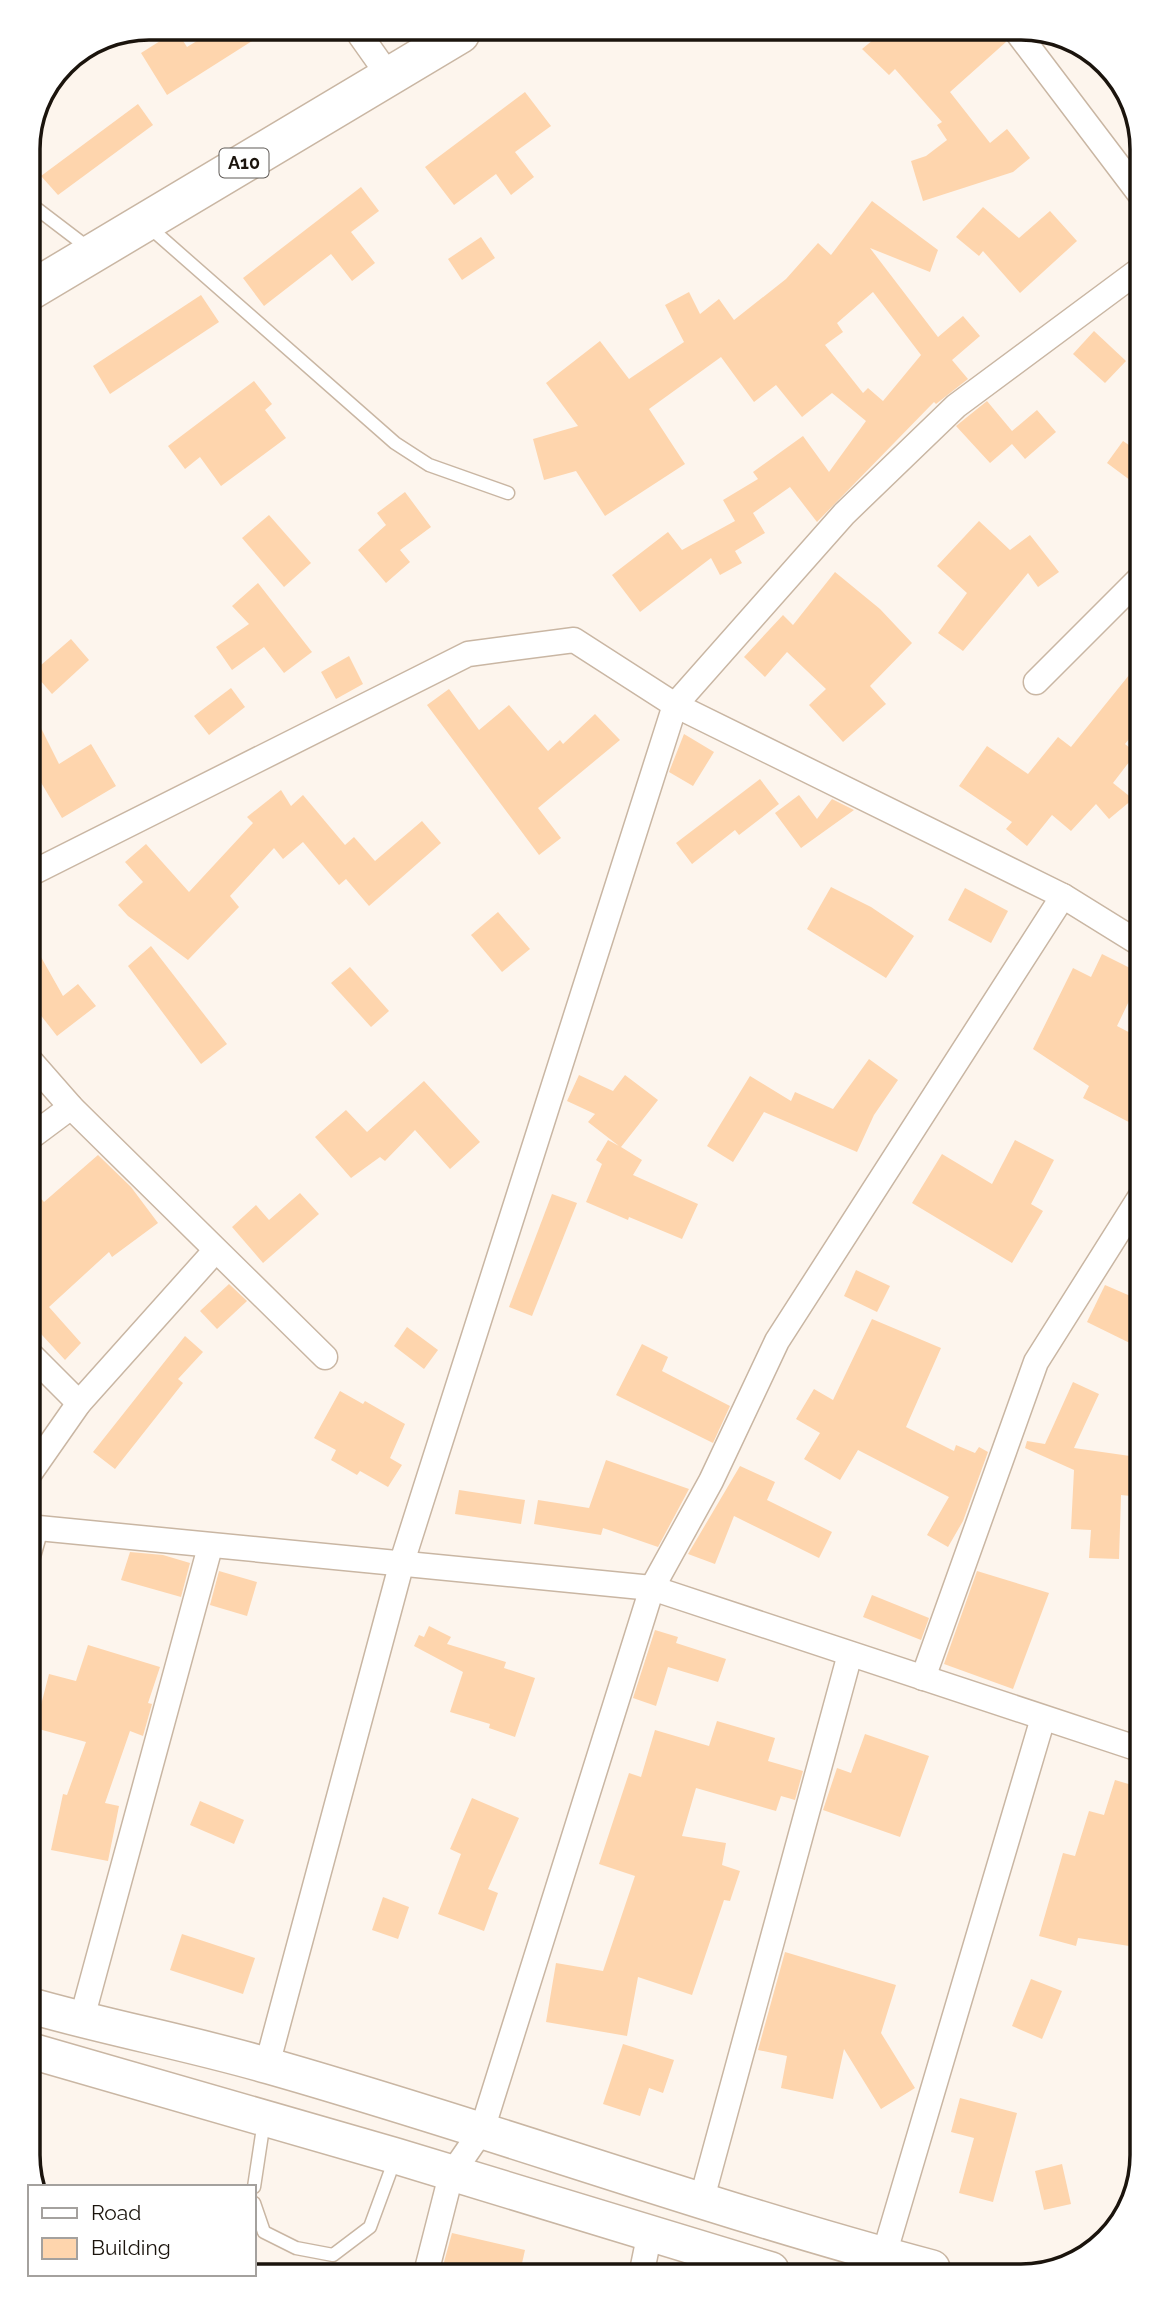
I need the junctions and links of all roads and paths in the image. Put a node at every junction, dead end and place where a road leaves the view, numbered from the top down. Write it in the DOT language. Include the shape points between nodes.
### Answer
graph roads {
  1 [pos="363,40"];
  2 [pos="450,40"];
  3 [pos="1023,40"];
  4 [pos="388,76"];
  5 [pos="1130,181"];
  6 [pos="40,211"];
  7 [pos="144,222"];
  8 [pos="94,252"];
  9 [pos="1130,277"];
  10 [pos="40,285"];
  11 [pos="508,493"];
  12 [pos="1130,588"];
  13 [pos="1036,682"];
  14 [pos="675,705"];
  15 [pos="40,869"];
  16 [pos="1063,896"];
  17 [pos="1130,938"];
  18 [pos="40,1072"];
  19 [pos="71,1107"];
  20 [pos="40,1130"];
  21 [pos="1130,1213"];
  22 [pos="215,1251"];
  23 [pos="325,1357"];
  24 [pos="40,1364"];
  25 [pos="79,1403"];
  26 [pos="40,1459"];
  27 [pos="40,1529"];
  28 [pos="210,1547"];
  29 [pos="402,1562"];
  30 [pos="652,1588"];
  31 [pos="850,1654"];
  32 [pos="923,1678"];
  33 [pos="1043,1717"];
  34 [pos="1130,1746"];
  35 [pos="40,2008"];
  36 [pos="82,2018"];
  37 [pos="40,2056"];
  38 [pos="267,2065"];
  39 [pos="264,2117"];
  40 [pos="482,2130"];
  41 [pos="396,2156"];
  42 [pos="451,2175"];
  43 [pos="254,2185"];
  44 [pos="701,2202"];
  45 [pos="256,2209"];
  46 [pos="650,2232"];
  47 [pos="884,2255"];
  48 [pos="428,2264"];
  49 [pos="643,2264"];
  50 [pos="752,2264"];
  51 [pos="917,2264"];
  1 -- 4 [label="street"];
  2 -- 4 [label="highway, A10"];
  3 -- 5 [label="street"];
  4 -- 7 [label="highway, A10"];
  6 -- 8 [label="lane"];
  7 -- 8 [label="highway, A10"];
  7 -- 11 [label="lane" via="395,443 429,466"];
  8 -- 10 [label="highway, A10"];
  9 -- 14 [label="street" via="956,406 844,514"];
  12 -- 13 [label="street"];
  14 -- 15 [label="street" via="573,640 468,654"];
  14 -- 16 [label="street"];
  14 -- 29 [label="street"];
  16 -- 17 [label="street"];
  16 -- 30 [label="street" via="777,1341 711,1481"];
  18 -- 19 [label="street"];
  19 -- 20 [label="street"];
  19 -- 22 [label="street"];
  21 -- 32 [label="street" via="1036,1362"];
  22 -- 23 [label="street"];
  22 -- 25 [label="street"];
  24 -- 25 [label="street"];
  25 -- 26 [label="street"];
  27 -- 28 [label="street"];
  28 -- 29 [label="street"];
  28 -- 36 [label="street"];
  29 -- 30 [label="street"];
  29 -- 38 [label="street"];
  30 -- 31 [label="street"];
  30 -- 40 [label="street"];
  31 -- 32 [label="street"];
  31 -- 44 [label="street"];
  32 -- 33 [label="street"];
  33 -- 34 [label="street"];
  33 -- 47 [label="street"];
  35 -- 36 [label="main road"];
  36 -- 38 [label="main road"];
  37 -- 39 [label="main road"];
  38 -- 40 [label="main road"];
  39 -- 41 [label="main road"];
  39 -- 43 [label="lane"];
  40 -- 42 [label="street"];
  40 -- 44 [label="main road"];
  41 -- 42 [label="main road"];
  41 -- 45 [label="lane" via="369,2227 333,2255 296,2248 264,2232"];
  42 -- 46 [label="main road"];
  42 -- 48 [label="street"];
  44 -- 47 [label="main road"];
  46 -- 49 [label="street"];
  46 -- 50 [label="main road"];
  47 -- 51 [label="main road"];
}
